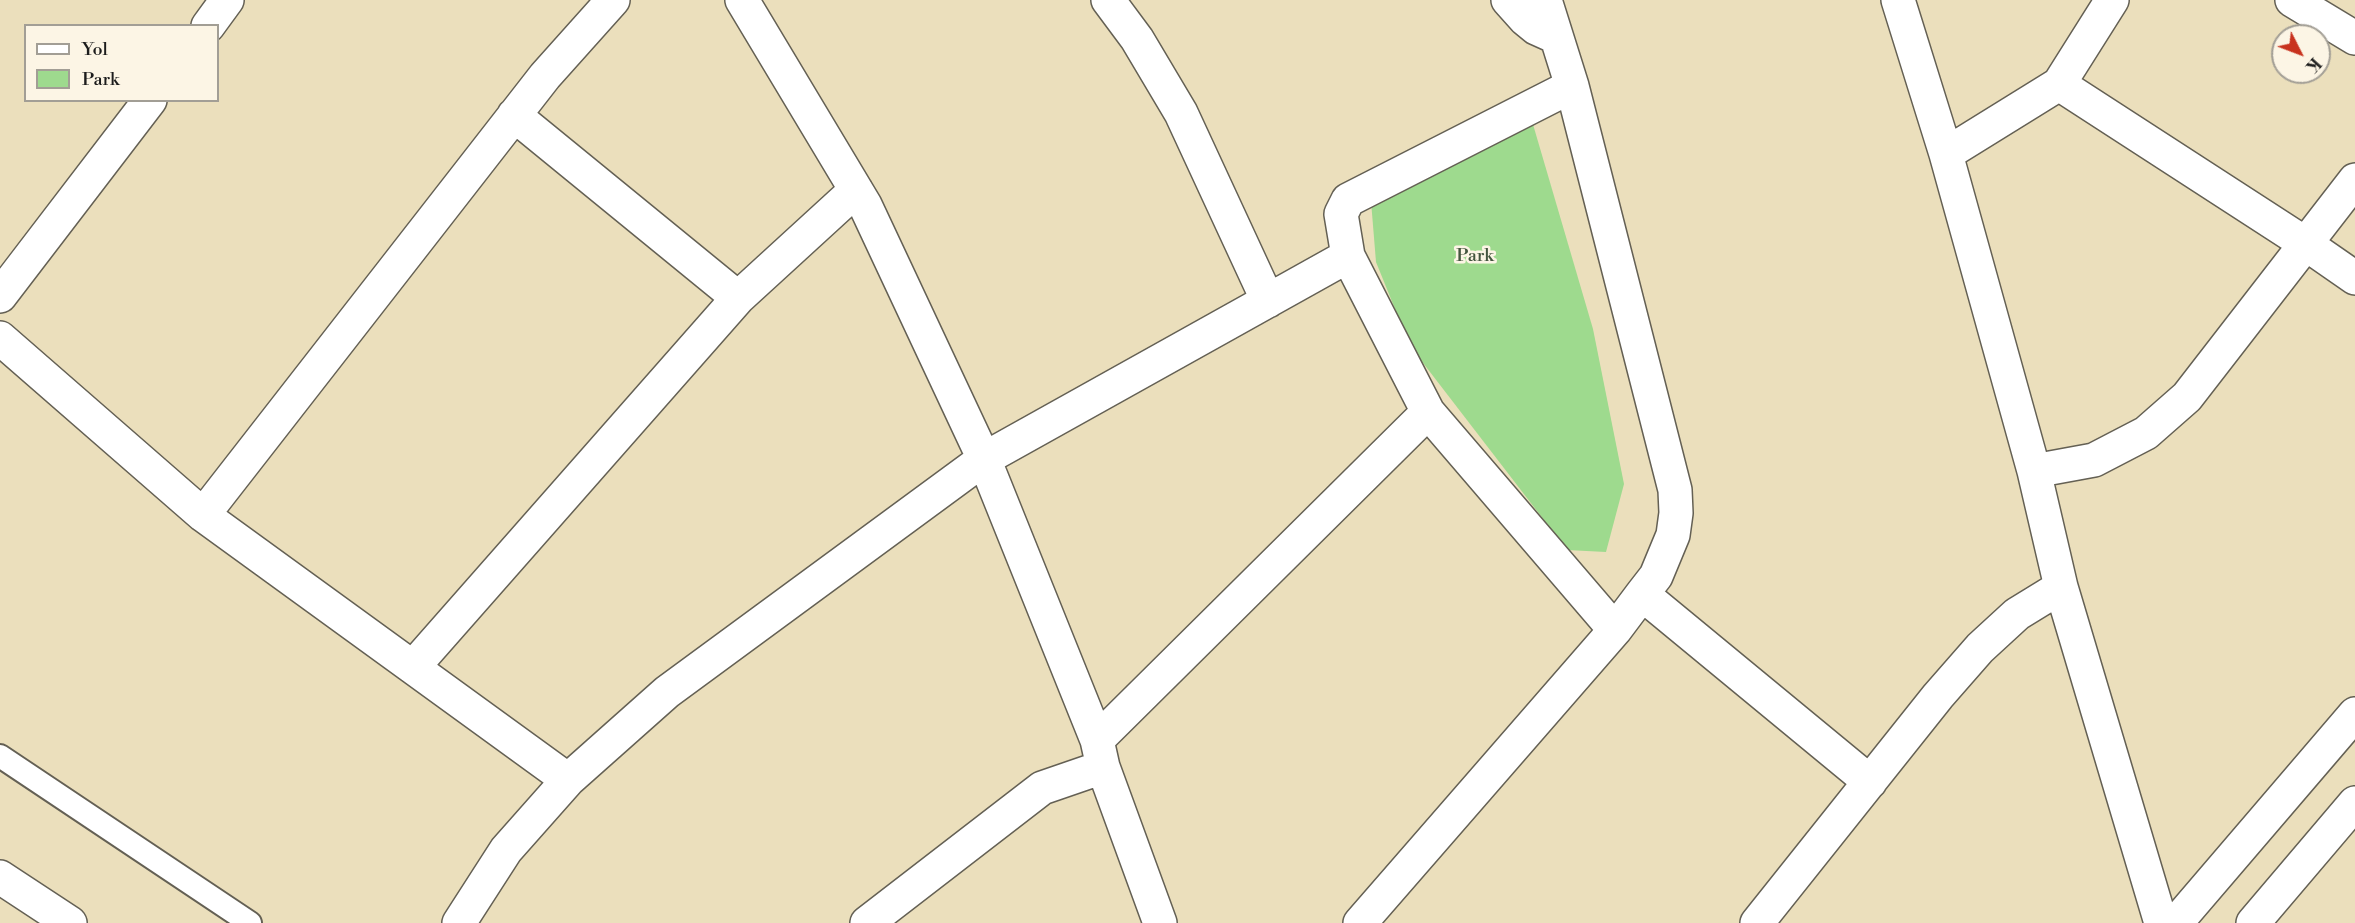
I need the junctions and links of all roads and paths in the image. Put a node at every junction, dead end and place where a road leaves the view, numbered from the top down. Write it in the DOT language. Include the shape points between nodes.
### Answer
graph roads {
  1 [pos="227,0"];
  2 [pos="613,0"];
  3 [pos="742,0"];
  4 [pos="1108,0"];
  5 [pos="1508,0"];
  6 [pos="1545,0"];
  7 [pos="1898,0"];
  8 [pos="2112,0"];
  9 [pos="2292,0"];
  10 [pos="209,24"];
  11 [pos="1556,37"];
  12 [pos="2355,38"];
  13 [pos="2058,84"];
  14 [pos="1572,86"];
  15 [pos="148,102"];
  16 [pos="514,115"];
  17 [pos="1946,154"];
  18 [pos="2355,180"];
  19 [pos="856,190"];
  20 [pos="2306,244"];
  21 [pos="1348,256"];
  22 [pos="2355,278"];
  23 [pos="0,296"];
  24 [pos="738,298"];
  25 [pos="1268,301"];
  26 [pos="0,338"];
  27 [pos="1428,412"];
  28 [pos="984,459"];
  29 [pos="2034,471"];
  30 [pos="203,515"];
  31 [pos="2061,587"];
  32 [pos="1642,594"];
  33 [pos="1615,630"];
  34 [pos="414,666"];
  35 [pos="2355,714"];
  36 [pos="1100,753"];
  37 [pos="0,756"];
  38 [pos="568,780"];
  39 [pos="1870,782"];
  40 [pos="2355,803"];
  41 [pos="0,877"];
  42 [pos="70,923"];
  43 [pos="250,923"];
  44 [pos="459,923"];
  45 [pos="867,923"];
  46 [pos="1160,923"];
  47 [pos="1360,923"];
  48 [pos="1757,923"];
  49 [pos="2161,923"];
  50 [pos="2176,923"];
  51 [pos="2253,923"];
  1 -- 10 [label="street"];
  2 -- 16 [label="street"];
  3 -- 19 [label="street"];
  4 -- 25 [label="street" via="1137,39 1181,113"];
  5 -- 11 [label="street" via="1530,23"];
  6 -- 11 [label="street"];
  7 -- 17 [label="street"];
  8 -- 13 [label="street"];
  9 -- 12 [label="street"];
  11 -- 14 [label="street"];
  13 -- 17 [label="street"];
  13 -- 20 [label="street"];
  14 -- 21 [label="street" via="1348,200 1341,214"];
  14 -- 32 [label="street" via="1675,490 1676,513 1666,556"];
  15 -- 23 [label="street"];
  16 -- 24 [label="street"];
  16 -- 30 [label="street"];
  17 -- 29 [label="street"];
  18 -- 20 [label="street"];
  19 -- 24 [label="street"];
  19 -- 28 [label="street"];
  20 -- 22 [label="street"];
  20 -- 29 [label="street" via="2187,397 2146,433 2094,460"];
  21 -- 25 [label="street"];
  21 -- 27 [label="street"];
  24 -- 34 [label="street"];
  25 -- 28 [label="street"];
  26 -- 30 [label="street"];
  27 -- 33 [label="street"];
  27 -- 36 [label="street"];
  28 -- 36 [label="street"];
  28 -- 38 [label="street" via="667,692"];
  29 -- 31 [label="street"];
  30 -- 34 [label="street"];
  31 -- 39 [label="street" via="2017,614 1980,648"];
  31 -- 49 [label="street"];
  32 -- 33 [label="street"];
  32 -- 39 [label="street"];
  33 -- 47 [label="street"];
  34 -- 38 [label="street"];
  35 -- 50 [label="street"];
  36 -- 45 [label="street" via="1042,788"];
  36 -- 46 [label="street"];
  37 -- 43 [label="lane"];
  38 -- 44 [label="street" via="506,850"];
  39 -- 48 [label="street"];
  40 -- 51 [label="street"];
  41 -- 42 [label="street"];
}
